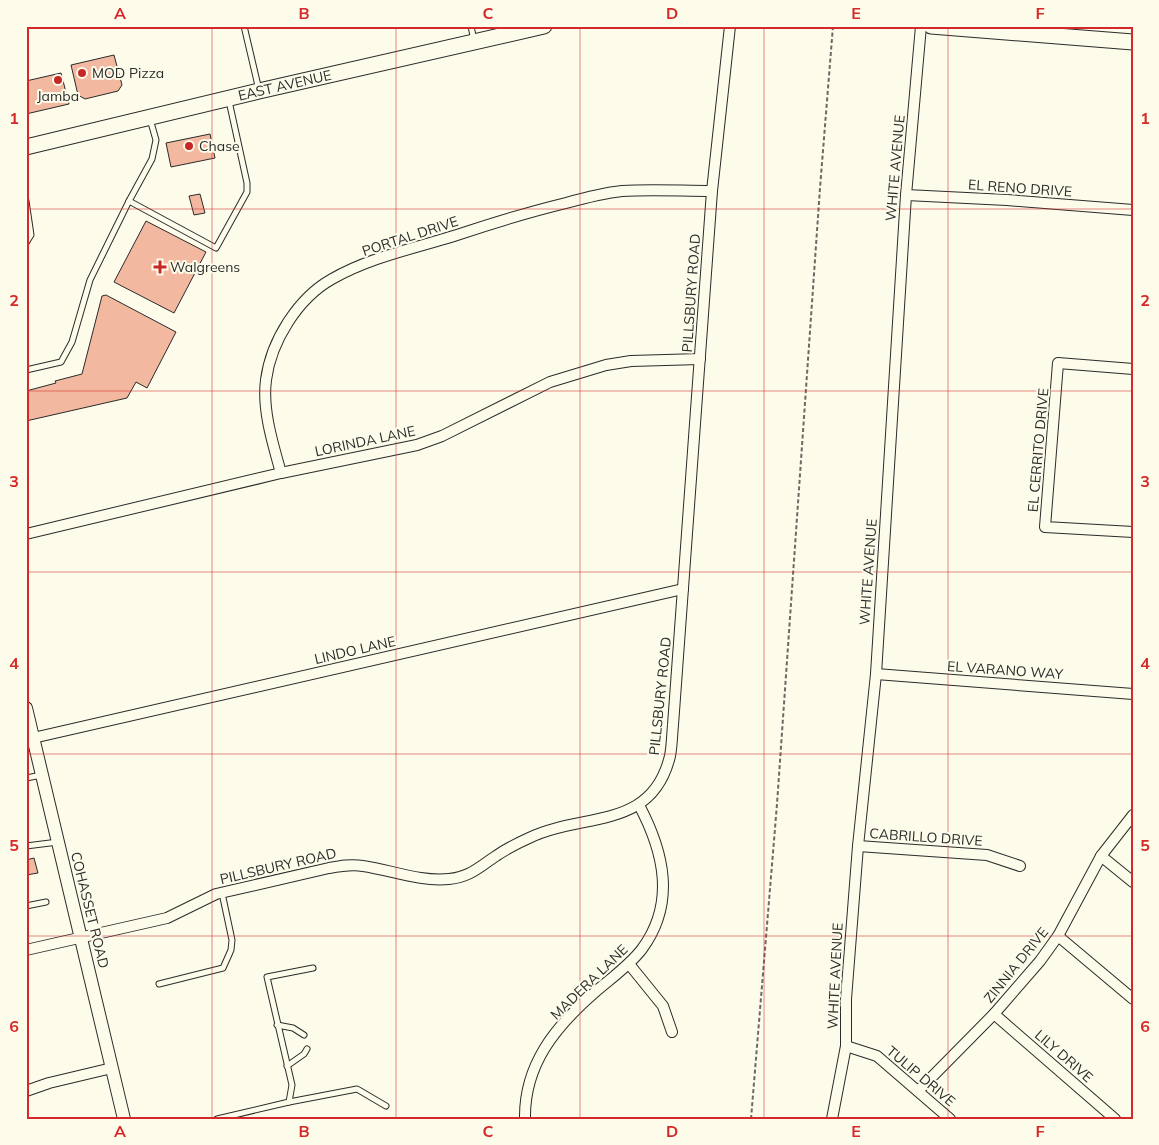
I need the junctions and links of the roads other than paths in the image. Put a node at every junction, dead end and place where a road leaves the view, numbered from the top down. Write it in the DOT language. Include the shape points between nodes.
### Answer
graph roads {
  1 [pos="244,26"];
  2 [pos="471,26"];
  3 [pos="544,26"];
  4 [pos="730,26"];
  5 [pos="921,26"];
  6 [pos="932,26"];
  7 [pos="474,42"];
  8 [pos="1133,42"];
  9 [pos="259,91"];
  10 [pos="229,98"];
  11 [pos="150,117"];
  12 [pos="26,147"];
  13 [pos="712,191"];
  14 [pos="906,194"];
  15 [pos="26,201"];
  16 [pos="129,201"];
  17 [pos="1133,210"];
  18 [pos="26,243"];
  19 [pos="700,359"];
  20 [pos="1133,368"];
  21 [pos="26,370"];
  22 [pos="281,473"];
  23 [pos="1133,532"];
  24 [pos="26,534"];
  25 [pos="683,589"];
  26 [pos="876,674"];
  27 [pos="1133,694"];
  28 [pos="26,708"];
  29 [pos="33,738"];
  30 [pos="42,774"];
  31 [pos="26,778"];
  32 [pos="640,805"];
  33 [pos="1133,815"];
  34 [pos="58,842"];
  35 [pos="26,846"];
  36 [pos="858,846"];
  37 [pos="1101,856"];
  38 [pos="1020,866"];
  39 [pos="1133,882"];
  40 [pos="222,893"];
  41 [pos="46,902"];
  42 [pos="26,906"];
  43 [pos="1058,936"];
  44 [pos="82,938"];
  45 [pos="26,950"];
  46 [pos="629,964"];
  47 [pos="313,968"];
  48 [pos="159,984"];
  49 [pos="1133,999"];
  50 [pos="994,1014"];
  51 [pos="277,1025"];
  52 [pos="672,1032"];
  53 [pos="304,1035"];
  54 [pos="846,1046"];
  55 [pos="307,1049"];
  56 [pos="287,1066"];
  57 [pos="112,1068"];
  58 [pos="26,1091"];
  59 [pos="918,1091"];
  60 [pos="289,1102"];
  61 [pos="386,1106"];
  62 [pos="124,1119"];
  63 [pos="217,1119"];
  64 [pos="525,1119"];
  65 [pos="832,1119"];
  66 [pos="950,1119"];
  67 [pos="1115,1119"];
  1 -- 9 [label="lane"];
  2 -- 7 [label="lane"];
  3 -- 7 [label="main road, EAST AVENUE"];
  4 -- 13 [label="street, PILLSBURY ROAD"];
  5 -- 14 [label="street, WHITE AVENUE"];
  6 -- 8 [label="main road" via="1066,34"];
  7 -- 9 [label="main road, EAST AVENUE"];
  9 -- 10 [label="main road, EAST AVENUE"];
  10 -- 11 [label="main road, EAST AVENUE"];
  10 -- 16 [label="lane" via="247,192 216,248"];
  11 -- 12 [label="main road, EAST AVENUE"];
  11 -- 16 [label="lane" via="156,140 152,159"];
  13 -- 19 [label="street, PILLSBURY ROAD"];
  13 -- 22 [label="street, PORTAL DRIVE" via="600,194 391,255 332,279 313,293 294,314 272,357 266,380 266,403"];
  14 -- 17 [label="street, EL RENO DRIVE"];
  14 -- 26 [label="street, WHITE AVENUE"];
  15 -- 18 [label="lane" via="31,234"];
  16 -- 21 [label="lane" via="90,280 72,342 61,362"];
  19 -- 22 [label="street, LORINDA LANE" via="631,361 577,373 525,393 442,436 417,445"];
  19 -- 25 [label="street, PILLSBURY ROAD"];
  20 -- 23 [label="street, EL CERRITO DRIVE" via="1058,363 1045,527"];
  22 -- 24 [label="street, LORINDA LANE"];
  25 -- 29 [label="street, LINDO LANE"];
  25 -- 32 [label="street, PILLSBURY ROAD" via="670,756 653,792"];
  26 -- 27 [label="street, EL VARANO WAY"];
  26 -- 36 [label="street, WHITE AVENUE"];
  28 -- 29 [label="street, COHASSET ROAD"];
  29 -- 30 [label="street, COHASSET ROAD"];
  30 -- 31 [label="lane"];
  30 -- 34 [label="street, COHASSET ROAD"];
  32 -- 40 [label="street, PILLSBURY ROAD" via="611,817 530,837 479,869 450,879 433,880 346,865"];
  32 -- 46 [label="street, MADERA LANE" via="658,846 663,887 653,930"];
  33 -- 37 [label="street, ZINNIA DRIVE"];
  34 -- 35 [label="lane"];
  34 -- 44 [label="street, COHASSET ROAD"];
  36 -- 38 [label="street, CABRILLO DRIVE" via="987,855"];
  36 -- 54 [label="street, WHITE AVENUE" via="846,999"];
  37 -- 39 [label="street"];
  37 -- 43 [label="street, ZINNIA DRIVE"];
  40 -- 44 [label="street, PILLSBURY ROAD" via="167,918"];
  40 -- 48 [label="lane" via="232,940 223,968"];
  41 -- 42 [label="lane"];
  43 -- 49 [label="street"];
  43 -- 50 [label="street, ZINNIA DRIVE"];
  44 -- 45 [label="street, PILLSBURY ROAD"];
  44 -- 57 [label="street, COHASSET ROAD"];
  46 -- 52 [label="street" via="663,1006"];
  46 -- 64 [label="street, MADERA LANE" via="579,1007 550,1040 530,1078"];
  47 -- 51 [label="lane" via="267,977"];
  50 -- 59 [label="street, ZINNIA DRIVE"];
  50 -- 67 [label="street, LILY DRIVE"];
  51 -- 53 [label="lane" via="293,1028"];
  51 -- 56 [label="lane"];
  54 -- 59 [label="street, TULIP DRIVE" via="877,1056"];
  54 -- 65 [label="street, WHITE AVENUE"];
  55 -- 56 [label="lane"];
  56 -- 60 [label="lane" via="292,1085"];
  57 -- 58 [label="street"];
  57 -- 62 [label="street, COHASSET ROAD"];
  59 -- 66 [label="street, TULIP DRIVE"];
  60 -- 61 [label="lane" via="357,1089"];
  60 -- 63 [label="lane"];
}
